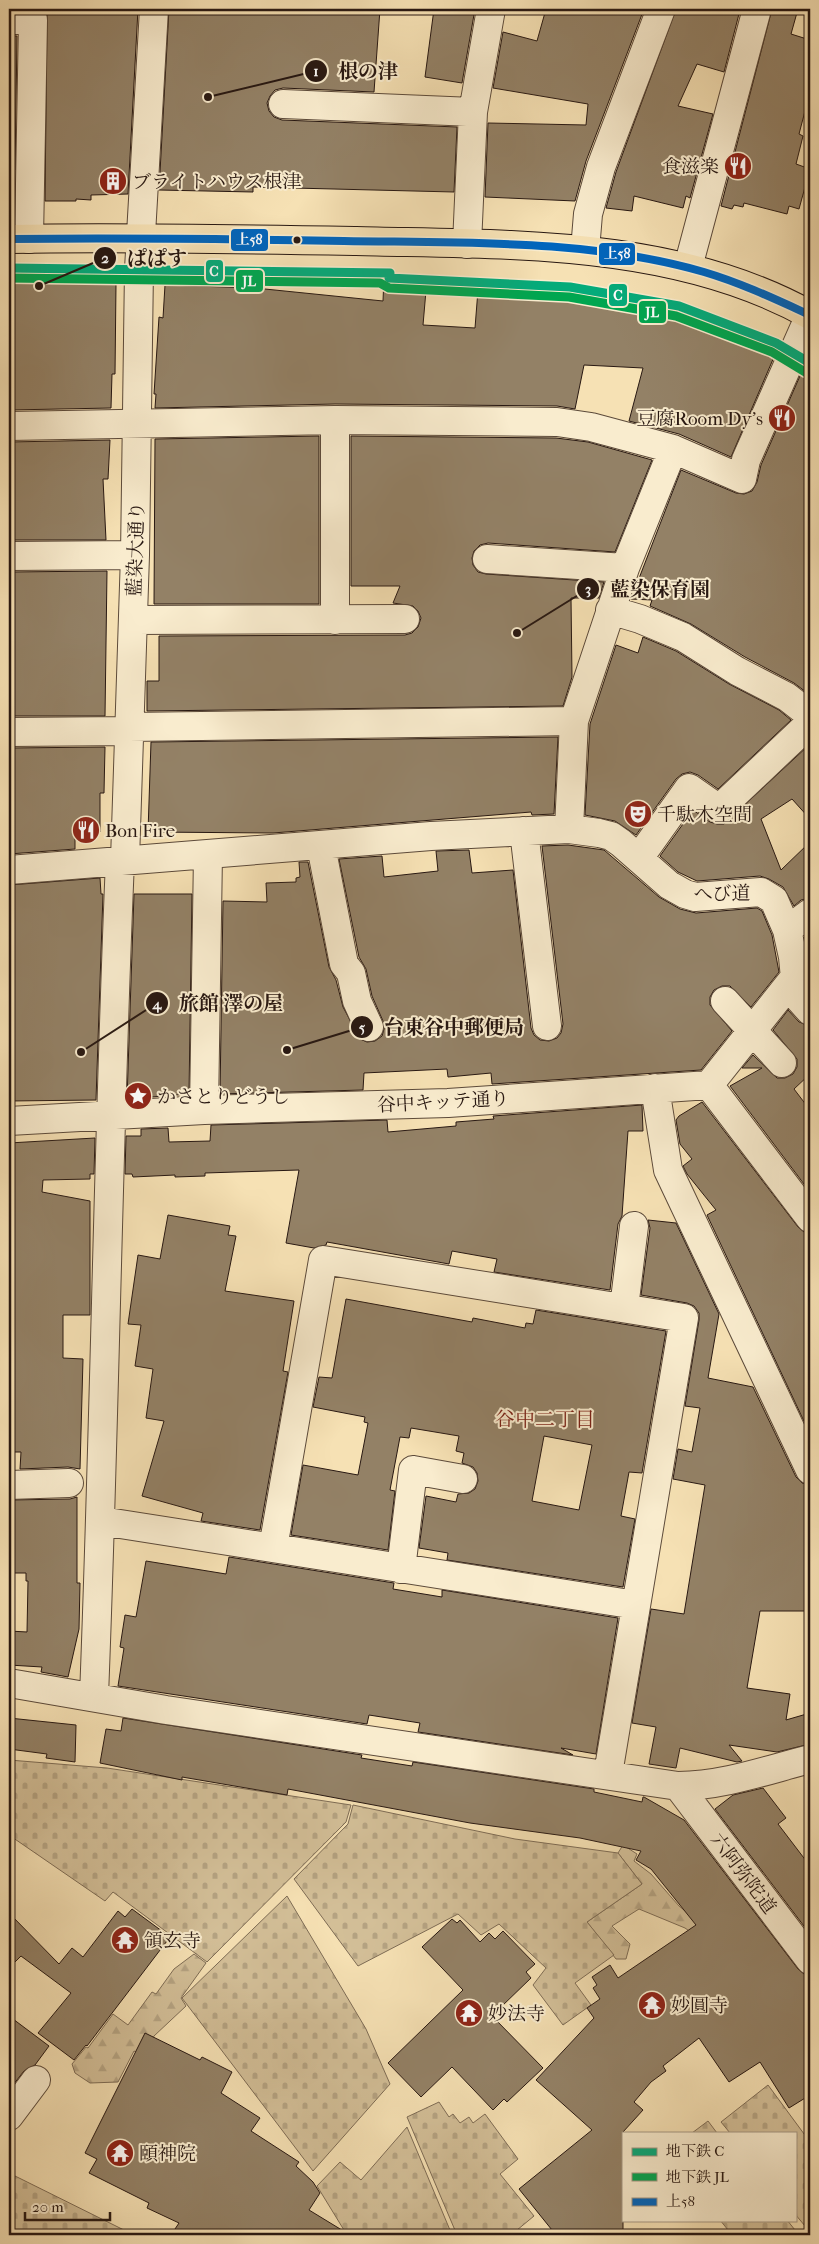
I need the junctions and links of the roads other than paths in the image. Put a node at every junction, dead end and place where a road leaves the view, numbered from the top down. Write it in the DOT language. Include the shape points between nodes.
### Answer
graph roads {
  1 [pos="154,9"];
  2 [pos="491,9"];
  3 [pos="661,9"];
  4 [pos="757,9"];
  5 [pos="21,20"];
  6 [pos="283,104"];
  7 [pos="473,112"];
  8 [pos="141,238"];
  9 [pos="19,239"];
  10 [pos="466,244"];
  11 [pos="585,250"];
  12 [pos="688,267"];
  13 [pos="810,315"];
  14 [pos="335,420"];
  15 [pos="138,424"];
  16 [pos="9,426"];
  17 [pos="673,449"];
  18 [pos="135,555"];
  19 [pos="9,556"];
  20 [pos="487,559"];
  21 [pos="625,568"];
  22 [pos="610,610"];
  23 [pos="405,619"];
  24 [pos="132,620"];
  25 [pos="335,620"];
  26 [pos="810,715"];
  27 [pos="574,721"];
  28 [pos="810,723"];
  29 [pos="129,729"];
  30 [pos="9,732"];
  31 [pos="569,829"];
  32 [pos="524,831"];
  33 [pos="321,846"];
  34 [pos="208,854"];
  35 [pos="639,858"];
  36 [pos="122,860"];
  37 [pos="9,870"];
  38 [pos="810,912"];
  39 [pos="787,930"];
  40 [pos="791,982"];
  41 [pos="726,1001"];
  42 [pos="810,1011"];
  43 [pos="547,1026"];
  44 [pos="369,1027"];
  45 [pos="752,1031"];
  46 [pos="782,1063"];
  47 [pos="709,1084"];
  48 [pos="655,1088"];
  49 [pos="204,1110"];
  50 [pos="113,1114"];
  51 [pos="9,1121"];
  52 [pos="810,1218"];
  53 [pos="634,1226"];
  54 [pos="624,1308"];
  55 [pos="810,1470"];
  56 [pos="463,1479"];
  57 [pos="69,1483"];
  58 [pos="9,1485"];
  59 [pos="101,1521"];
  60 [pos="273,1548"];
  61 [pos="401,1569"];
  62 [pos="636,1605"];
  63 [pos="9,1683"];
  64 [pos="94,1696"];
  65 [pos="810,1759"];
  66 [pos="608,1774"];
  67 [pos="678,1786"];
  68 [pos="810,1960"];
  69 [pos="36,2080"];
  70 [pos="9,2116"];
  1 -- 8 [label="street, 藍染大通り"];
  2 -- 7 [label="street"];
  3 -- 11 [label="street" via="600,167 588,214"];
  4 -- 12 [label="street"];
  5 -- 9 [label="street"];
  6 -- 7 [label="street"];
  7 -- 10 [label="street"];
  8 -- 9 [label="main road"];
  8 -- 10 [label="main road"];
  8 -- 15 [label="street, 藍染大通り"];
  10 -- 11 [label="main road"];
  11 -- 12 [label="main road"];
  12 -- 13 [label="main road" via="781,299"];
  13 -- 17 [label="street" via="746,460 742,479"];
  14 -- 15 [label="street"];
  14 -- 17 [label="street" via="557,422 591,427"];
  14 -- 25 [label="street"];
  15 -- 16 [label="street"];
  15 -- 18 [label="street, 藍染大通り"];
  17 -- 21 [label="street"];
  18 -- 19 [label="street"];
  18 -- 24 [label="street, 藍染大通り"];
  20 -- 21 [label="street"];
  21 -- 22 [label="street"];
  22 -- 26 [label="street" via="683,637 786,697"];
  22 -- 27 [label="street"];
  23 -- 25 [label="street"];
  24 -- 25 [label="street"];
  24 -- 29 [label="street, 藍染大通り"];
  27 -- 29 [label="street"];
  27 -- 31 [label="street"];
  28 -- 35 [label="street" via="718,809 689,788"];
  29 -- 30 [label="street"];
  29 -- 36 [label="street, 藍染大通り"];
  31 -- 32 [label="street, へび道"];
  31 -- 35 [label="street, へび道" via="611,836"];
  32 -- 33 [label="street, へび道"];
  32 -- 43 [label="street"];
  33 -- 34 [label="street, へび道"];
  33 -- 44 [label="street" via="344,964 351,973 357,1001"];
  34 -- 36 [label="street, へび道"];
  34 -- 49 [label="street"];
  35 -- 39 [label="street, へび道" via="685,894 696,897 761,892 774,900"];
  36 -- 37 [label="street, へび道"];
  36 -- 50 [label="street, 藍染大通り" via="114,1008"];
  38 -- 39 [label="street"];
  39 -- 40 [label="street, へび道" via="793,957"];
  40 -- 42 [label="street, へび道"];
  40 -- 45 [label="street"];
  41 -- 45 [label="street"];
  45 -- 46 [label="street"];
  45 -- 47 [label="street"];
  47 -- 48 [label="street, 谷中キッテ通り"];
  47 -- 52 [label="street"];
  48 -- 49 [label="street, 谷中キッテ通り" via="448,1103"];
  48 -- 55 [label="street" via="668,1170"];
  49 -- 50 [label="street, 谷中キッテ通り"];
  50 -- 51 [label="street, 谷中キッテ通り"];
  50 -- 59 [label="street, 藍染大通り"];
  53 -- 54 [label="street"];
  54 -- 60 [label="street" via="323,1260"];
  54 -- 62 [label="street" via="684,1318"];
  56 -- 61 [label="street" via="413,1470"];
  57 -- 58 [label="street"];
  59 -- 60 [label="street"];
  59 -- 64 [label="street, 藍染大通り"];
  60 -- 61 [label="street"];
  61 -- 62 [label="street"];
  62 -- 66 [label="street"];
  63 -- 64 [label="street"];
  64 -- 66 [label="street" via="166,1710"];
  65 -- 67 [label="street" via="729,1780"];
  66 -- 67 [label="street"];
  67 -- 68 [label="street, 六阿弥陀道"];
  69 -- 70 [label="street"];
}
